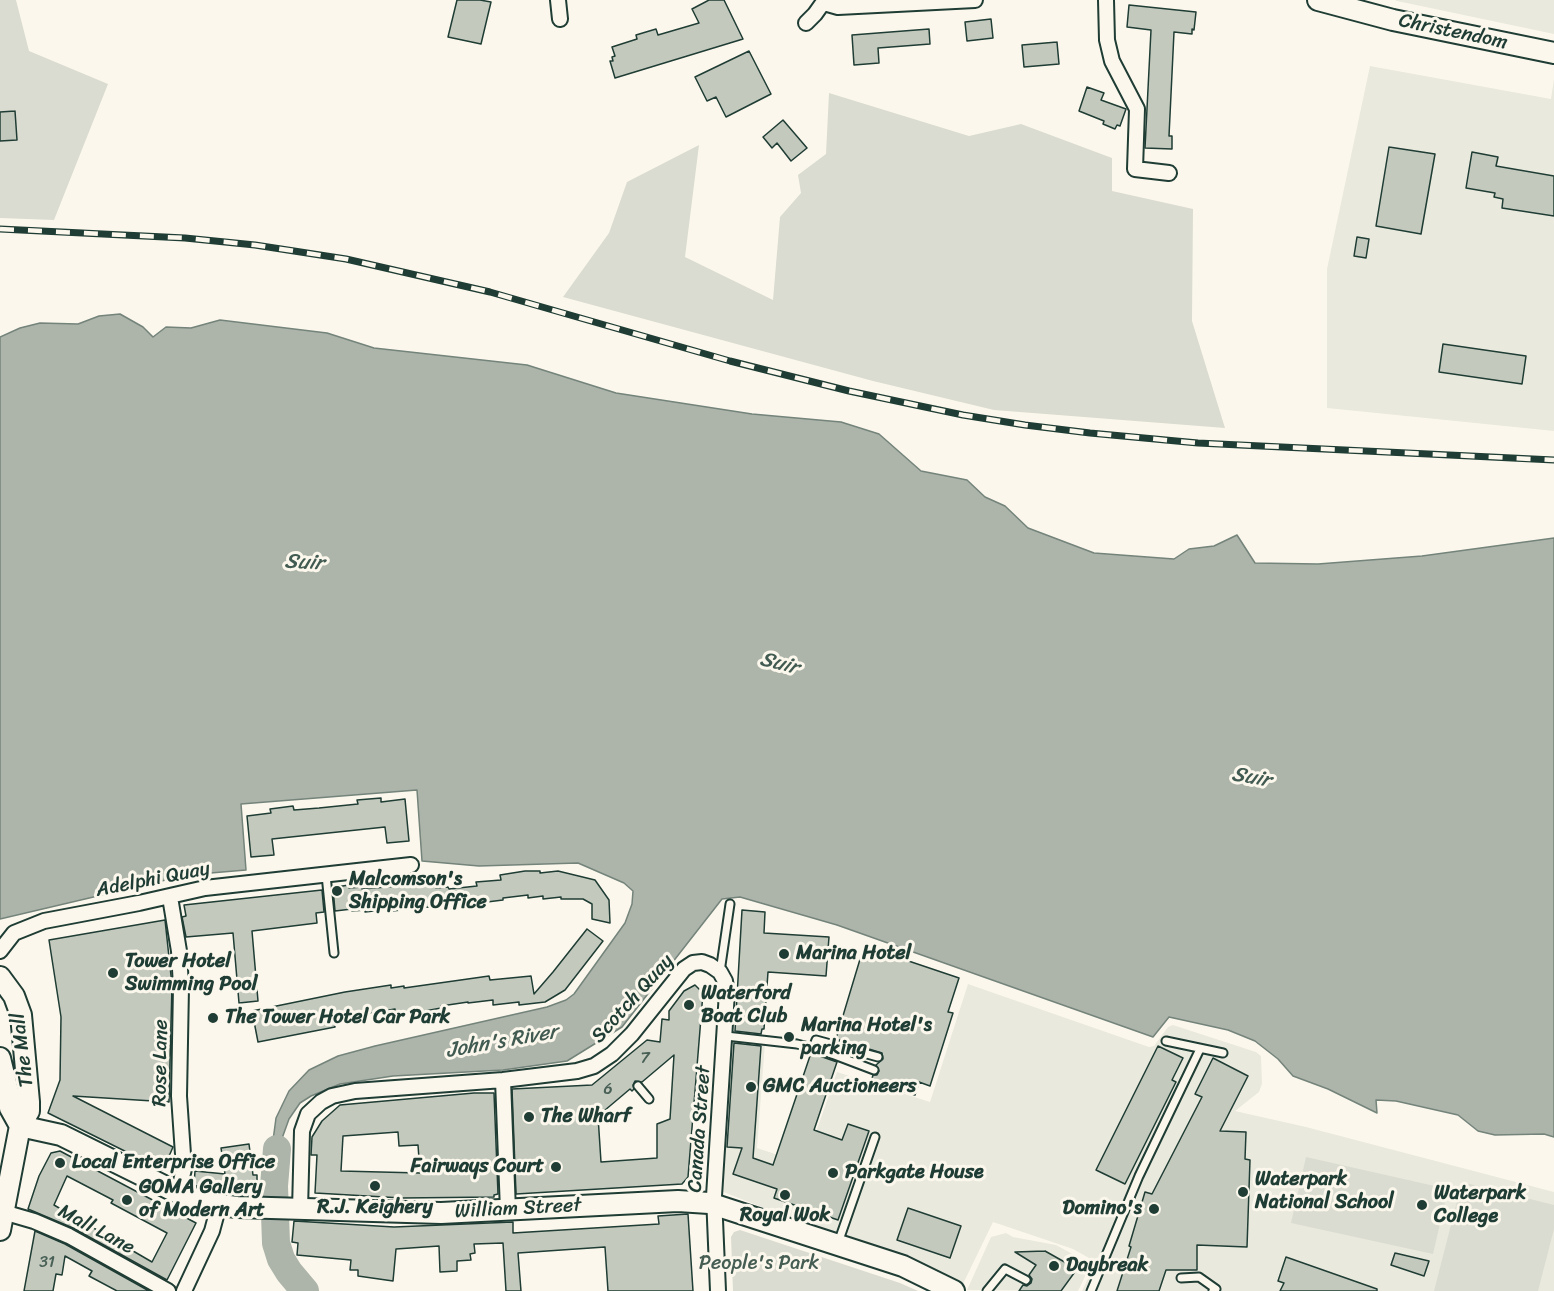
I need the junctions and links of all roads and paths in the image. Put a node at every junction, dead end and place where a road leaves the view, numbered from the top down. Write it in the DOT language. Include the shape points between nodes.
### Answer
graph roads {
  1 [pos="558,0"];
  2 [pos="975,0"];
  3 [pos="1106,0"];
  4 [pos="1318,0"];
  5 [pos="824,1"];
  6 [pos="560,19"];
  7 [pos="806,23"];
  8 [pos="1554,53"];
  9 [pos="1169,174"];
  10 [pos="411,865"];
  11 [pos="326,875"];
  12 [pos="170,897"];
  13 [pos="729,904"];
  14 [pos="0,951"];
  15 [pos="334,953"];
  16 [pos="720,972"];
  17 [pos="0,977"];
  18 [pos="726,1036"];
  19 [pos="1166,1041"];
  20 [pos="813,1048"];
  21 [pos="1200,1049"];
  22 [pos="1223,1053"];
  23 [pos="878,1057"];
  24 [pos="0,1058"];
  25 [pos="874,1070"];
  26 [pos="502,1080"];
  27 [pos="638,1086"];
  28 [pos="649,1099"];
  29 [pos="20,1126"];
  30 [pos="875,1137"];
  31 [pos="178,1193"];
  32 [pos="714,1204"];
  33 [pos="219,1205"];
  34 [pos="294,1210"];
  35 [pos="508,1211"];
  36 [pos="2,1221"];
  37 [pos="838,1244"];
  38 [pos="1181,1278"];
  39 [pos="1026,1280"];
  40 [pos="168,1291"];
  41 [pos="184,1291"];
  42 [pos="718,1291"];
  43 [pos="954,1291"];
  44 [pos="987,1291"];
  45 [pos="1091,1291"];
  46 [pos="1213,1291"];
  1 -- 6 [label="street"];
  2 -- 5 [label="street" via="838,7"];
  3 -- 9 [label="street" via="1112,61 1137,109 1136,169"];
  4 -- 8 [label="main road, Christendom" via="1393,20"];
  5 -- 7 [label="street"];
  10 -- 11 [label="street, Adelphi Quay"];
  11 -- 12 [label="street, Adelphi Quay" via="205,888"];
  11 -- 15 [label="lane"];
  12 -- 14 [label="street, Adelphi Quay" via="36,923 14,933"];
  12 -- 31 [label="street, Rose Lane" via="181,987 179,1096 184,1168"];
  13 -- 16 [label="lane"];
  16 -- 18 [label="street, Canada Street" via="728,992"];
  16 -- 26 [label="street, Scotch Quay" via="702,962 689,965 616,1058 586,1069"];
  17 -- 29 [label="main road, The Mall" via="14,996 23,1028 29,1102"];
  18 -- 20 [label="lane"];
  18 -- 32 [label="street, Canada Street"];
  19 -- 21 [label="lane"];
  20 -- 23 [label="lane" via="816,1040"];
  20 -- 25 [label="lane"];
  21 -- 22 [label="lane"];
  21 -- 45 [label="lane" via="1139,1176"];
  24 -- 29 [label="main road, The Mall" via="10,1108"];
  26 -- 34 [label="street, Scotch Quay" via="355,1091 321,1102 308,1114 302,1131"];
  26 -- 35 [label="street"];
  27 -- 28 [label="lane"];
  29 -- 31 [label="main road, William Street" via="61,1135"];
  29 -- 36 [label="main road, The Mall"];
  30 -- 37 [label="lane"];
  31 -- 33 [label="main road, William Street"];
  32 -- 35 [label="main road, William Street" via="678,1201"];
  32 -- 37 [label="main road, William Street"];
  32 -- 42 [label="street, Canada Street"];
  33 -- 34 [label="main road, William Street"];
  33 -- 41 [label="street" via="212,1231"];
  34 -- 35 [label="main road, William Street" via="417,1214"];
  36 -- 40 [label="street, Mall Lane" via="34,1221"];
  37 -- 43 [label="main road, William Street" via="912,1270"];
  38 -- 46 [label="lane" via="1199,1277 1216,1288"];
  39 -- 44 [label="lane" via="1005,1269"];
}
